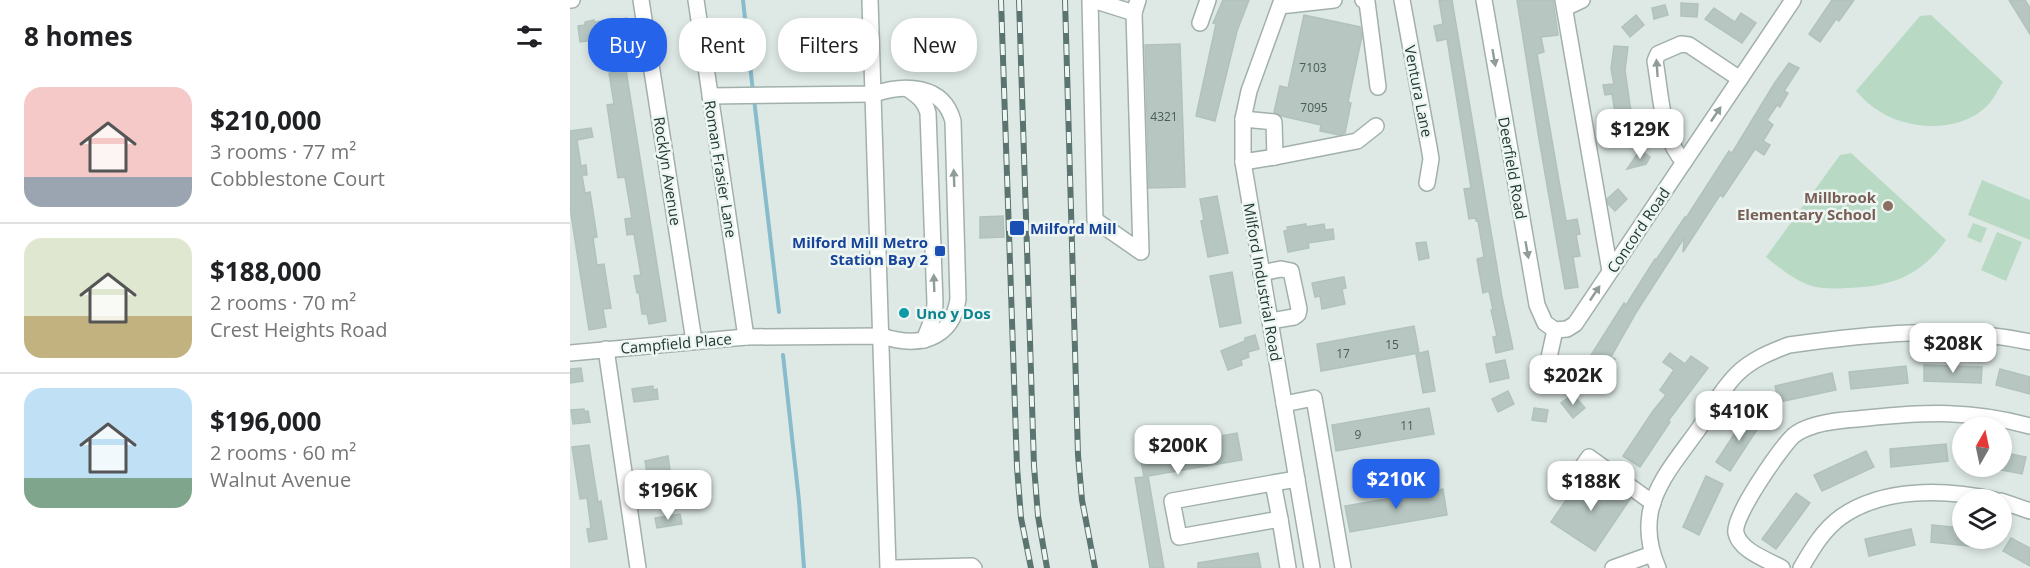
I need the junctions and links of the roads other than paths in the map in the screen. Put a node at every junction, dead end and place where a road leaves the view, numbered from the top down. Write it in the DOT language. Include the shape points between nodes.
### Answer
graph roads {
  1 [pos="641,0"];
  2 [pos="696,0"];
  3 [pos="870,0"];
  4 [pos="1092,0"];
  5 [pos="1208,0"];
  6 [pos="1334,0"];
  7 [pos="1363,0"];
  8 [pos="1402,0"];
  9 [pos="1484,0"];
  10 [pos="1582,0"];
  11 [pos="1793,0"];
  12 [pos="1281,3"];
  13 [pos="1564,4"];
  14 [pos="1136,6"];
  15 [pos="1200,22"];
  16 [pos="1740,79"];
  17 [pos="1378,87"];
  18 [pos="908,88"];
  19 [pos="874,94"];
  20 [pos="710,96"];
  21 [pos="1243,119"];
  22 [pos="1376,126"];
  23 [pos="1275,157"];
  24 [pos="1243,162"];
  25 [pos="1684,162"];
  26 [pos="1427,183"];
  27 [pos="1610,271"];
  28 [pos="1261,273"];
  29 [pos="1270,321"];
  30 [pos="1555,330"];
  31 [pos="882,336"];
  32 [pos="746,337"];
  33 [pos="924,340"];
  34 [pos="694,341"];
  35 [pos="2030,342"];
  36 [pos="606,349"];
  37 [pos="570,353"];
  38 [pos="1548,362"];
  39 [pos="1284,404"];
  40 [pos="2030,426"];
  41 [pos="1580,470"];
  42 [pos="1297,479"];
  43 [pos="1273,483"];
  44 [pos="1952,494"];
  45 [pos="1653,503"];
  46 [pos="2012,505"];
  47 [pos="2030,511"];
  48 [pos="1280,519"];
  49 [pos="1655,561"];
  50 [pos="638,568"];
  51 [pos="888,568"];
  52 [pos="895,568"];
  53 [pos="974,568"];
  54 [pos="1288,568"];
  55 [pos="1312,568"];
  56 [pos="1343,568"];
  57 [pos="1613,568"];
  58 [pos="1782,568"];
  59 [pos="1801,568"];
  1 -- 34 [label="street, Rocklyn Avenue"];
  2 -- 20 [label="street, Roman Frasier Lane"];
  3 -- 19 [label="street"];
  4 -- 14 [label="street"];
  4 -- 14 [label="street" via="1095,220 1141,252"];
  5 -- 15 [label="street"];
  6 -- 12 [label="street"];
  7 -- 17 [label="street" via="1367,2"];
  8 -- 26 [label="street, Ventura Lane" via="1431,159"];
  9 -- 30 [label="street, Deerfield Road, one-way" via="1537,305 1545,323"];
  10 -- 13 [label="street"];
  11 -- 16 [label="street, Concord Road"];
  12 -- 21 [label="street, Milford Industrial Road" via="1259,59"];
  13 -- 27 [label="street"];
  25 -- 16 [label="street, Concord Road, one-way"];
  25 -- 16 [label="street, one-way" via="1675,153 1667,133 1655,61 1658,54 1681,44 1689,45"];
  18 -- 19 [label="street"];
  33 -- 18 [label="street, one-way" via="935,303 928,113 926,104"];
  33 -- 18 [label="street, one-way" via="951,324 958,298 952,121 950,110 936,95"];
  19 -- 20 [label="street"];
  19 -- 31 [label="street"];
  20 -- 32 [label="street, Roman Frasier Lane"];
  21 -- 23 [label="street" via="1274,122"];
  21 -- 24 [label="street, Milford Industrial Road"];
  22 -- 23 [label="street" via="1357,141"];
  23 -- 24 [label="street"];
  24 -- 28 [label="street, Milford Industrial Road"];
  25 -- 27 [label="street, Concord Road"];
  30 -- 27 [label="street, Concord Road, one-way" via="1575,324"];
  28 -- 29 [label="street, Milford Industrial Road"];
  28 -- 29 [label="street" via="1281,268 1291,271 1299,309 1294,317"];
  29 -- 39 [label="street, Milford Industrial Road"];
  30 -- 38 [label="street"];
  31 -- 32 [label="street, Campfield Place"];
  31 -- 33 [label="street, Campfield Place" via="897,341"];
  31 -- 51 [label="street"];
  32 -- 34 [label="street, Campfield Place"];
  34 -- 36 [label="street, Campfield Place"];
  35 -- 45 [label="street" via="1988,334 1923,333 1813,342 1770,352 1737,374 1724,390"];
  36 -- 37 [label="street, Campfield Place"];
  36 -- 50 [label="street"];
  39 -- 42 [label="street, Milford Industrial Road"];
  39 -- 56 [label="street" via="1314,398"];
  40 -- 58 [label="street" via="1978,414 1932,412 1833,422 1803,429 1786,444 1743,507 1736,526 1736,534 1748,549"];
  41 -- 45 [label="street" via="1589,457"];
  42 -- 43 [label="street"];
  42 -- 55 [label="street, Milford Industrial Road"];
  43 -- 48 [label="street"];
  43 -- 48 [label="street" via="1172,501 1175,519 1179,537"];
  44 -- 59 [label="street" via="1901,495 1866,505 1840,518 1826,531"];
  45 -- 49 [label="street" via="1650,515"];
  46 -- 47 [label="street"];
  48 -- 54 [label="street"];
  49 -- 57 [label="street" via="1631,560"];
  52 -- 53 [label="street"];
}
